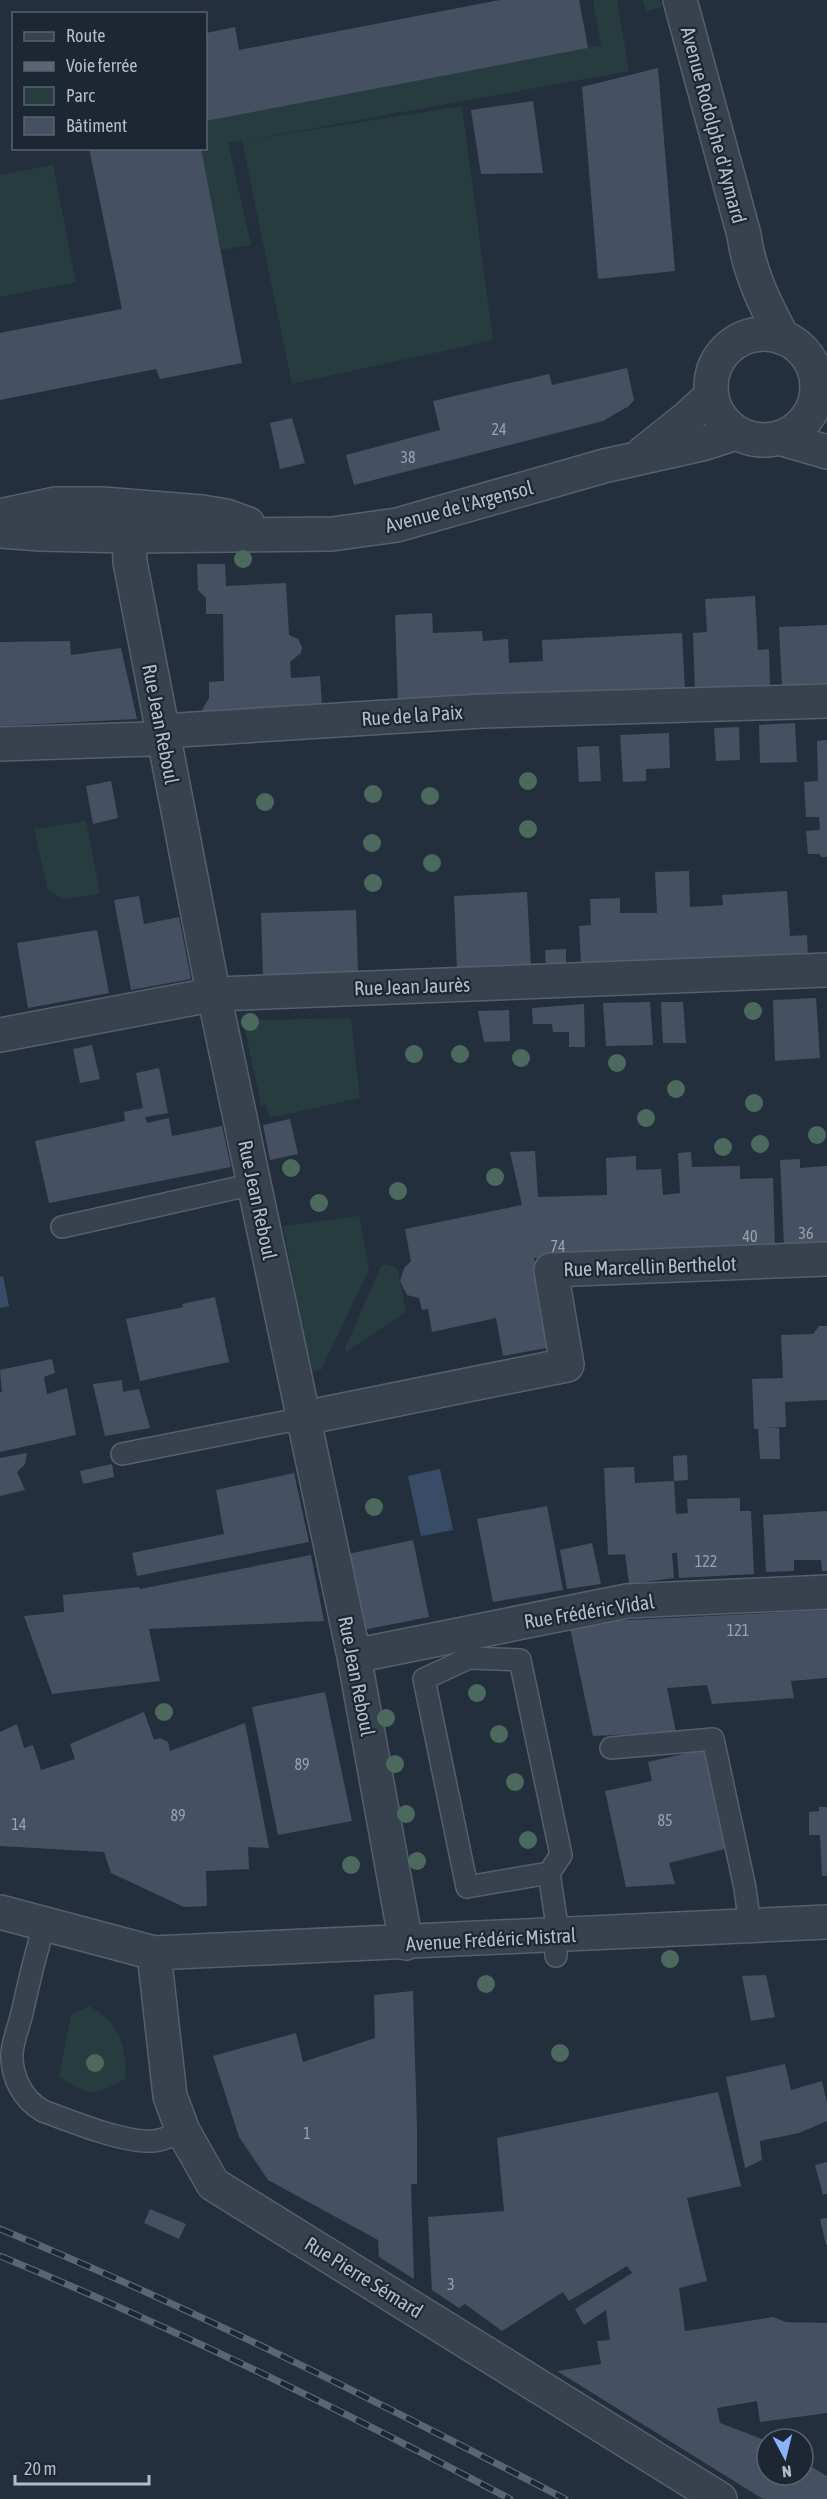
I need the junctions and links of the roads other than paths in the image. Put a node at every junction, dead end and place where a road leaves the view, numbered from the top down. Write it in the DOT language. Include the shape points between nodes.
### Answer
graph roads {
  1 [pos="680,0"];
  2 [pos="746,250"];
  3 [pos="783,338"];
  4 [pos="738,341"];
  5 [pos="822,380"];
  6 [pos="711,396"];
  7 [pos="736,433"];
  8 [pos="779,438"];
  9 [pos="827,452"];
  10 [pos="639,456"];
  11 [pos="202,512"];
  12 [pos="0,516"];
  13 [pos="0,531"];
  14 [pos="275,534"];
  15 [pos="129,536"];
  16 [pos="827,701"];
  17 [pos="162,731"];
  18 [pos="0,744"];
  19 [pos="827,970"];
  20 [pos="216,994"];
  21 [pos="0,1035"];
  22 [pos="254,1184"];
  23 [pos="62,1227"];
  24 [pos="827,1259"];
  25 [pos="304,1418"];
  26 [pos="122,1454"];
  27 [pos="827,1592"];
  28 [pos="468,1646"];
  29 [pos="354,1656"];
  30 [pos="612,1748"];
  31 [pos="549,1873"];
  32 [pos="0,1912"];
  33 [pos="827,1922"];
  34 [pos="45,1924"];
  35 [pos="750,1926"];
  36 [pos="406,1943"];
  37 [pos="556,1946"];
  38 [pos="154,1953"];
  39 [pos="183,2131"];
  40 [pos="720,2499"];
  1 -- 2 [label="street, Avenue Rodolphe d'Aymard"];
  2 -- 3 [label="street, Avenue Rodolphe d'Aymard" via="765,304"];
  2 -- 4 [label="street, Avenue Rodolphe d'Aymard"];
  3 -- 4 [label="street" via="760,334"];
  3 -- 5 [label="street, Avenue Rodolphe d'Aymard" via="805,353"];
  4 -- 6 [label="street" via="716,364"];
  5 -- 8 [label="street, Avenue Rodolphe d'Aymard" via="809,415 796,429"];
  6 -- 7 [label="street" via="724,423"];
  6 -- 10 [label="street, Avenue de l'Argensol"];
  7 -- 8 [label="street" via="757,440"];
  7 -- 10 [label="street, Avenue de l'Argensol"];
  8 -- 9 [label="street"];
  10 -- 14 [label="street, Avenue de l'Argensol" via="397,525 332,534"];
  11 -- 12 [label="street, Avenue de l'Argensol" via="54,504"];
  11 -- 14 [label="street, Avenue de l'Argensol" via="226,516"];
  11 -- 15 [label="street" via="140,523"];
  13 -- 15 [label="street, Avenue de l'Argensol"];
  14 -- 15 [label="street, Avenue de l'Argensol"];
  15 -- 17 [label="street, Rue Jean Reboul" via="130,562"];
  16 -- 17 [label="street, Rue de la Paix" via="482,711"];
  17 -- 18 [label="street, Rue de la Paix" via="149,739"];
  17 -- 20 [label="street, Rue Jean Reboul"];
  19 -- 20 [label="street, Rue Jean Jaurès"];
  20 -- 21 [label="street, Rue Jean Jaurès"];
  20 -- 22 [label="street, Rue Jean Reboul"];
  22 -- 23 [label="lane"];
  22 -- 25 [label="street, Rue Jean Reboul"];
  24 -- 25 [label="street, Rue Marcellin Berthelot" via="551,1270 567,1365"];
  25 -- 26 [label="lane"];
  25 -- 29 [label="street, Rue Jean Reboul"];
  27 -- 28 [label="street, Rue Frédéric Vidal" via="627,1601"];
  28 -- 29 [label="street, Rue Frédéric Vidal"];
  28 -- 31 [label="lane" via="519,1660 561,1855"];
  28 -- 31 [label="lane" via="424,1679 467,1887"];
  29 -- 36 [label="street, Rue Jean Reboul"];
  30 -- 35 [label="lane" via="712,1740"];
  31 -- 37 [label="lane"];
  32 -- 34 [label="street, Avenue Frédéric Mistral"];
  33 -- 35 [label="street, Avenue Frédéric Mistral"];
  34 -- 38 [label="street, Avenue Frédéric Mistral"];
  34 -- 39 [label="lane" via="12,2054 21,2092 43,2110 122,2137 149,2142"];
  35 -- 37 [label="street, Avenue Frédéric Mistral"];
  36 -- 37 [label="street, Avenue Frédéric Mistral"];
  36 -- 38 [label="street, Avenue Frédéric Mistral"];
  38 -- 39 [label="street, Rue Pierre Sémard" via="170,2096"];
  39 -- 40 [label="street, Rue Pierre Sémard" via="213,2184"];
}
